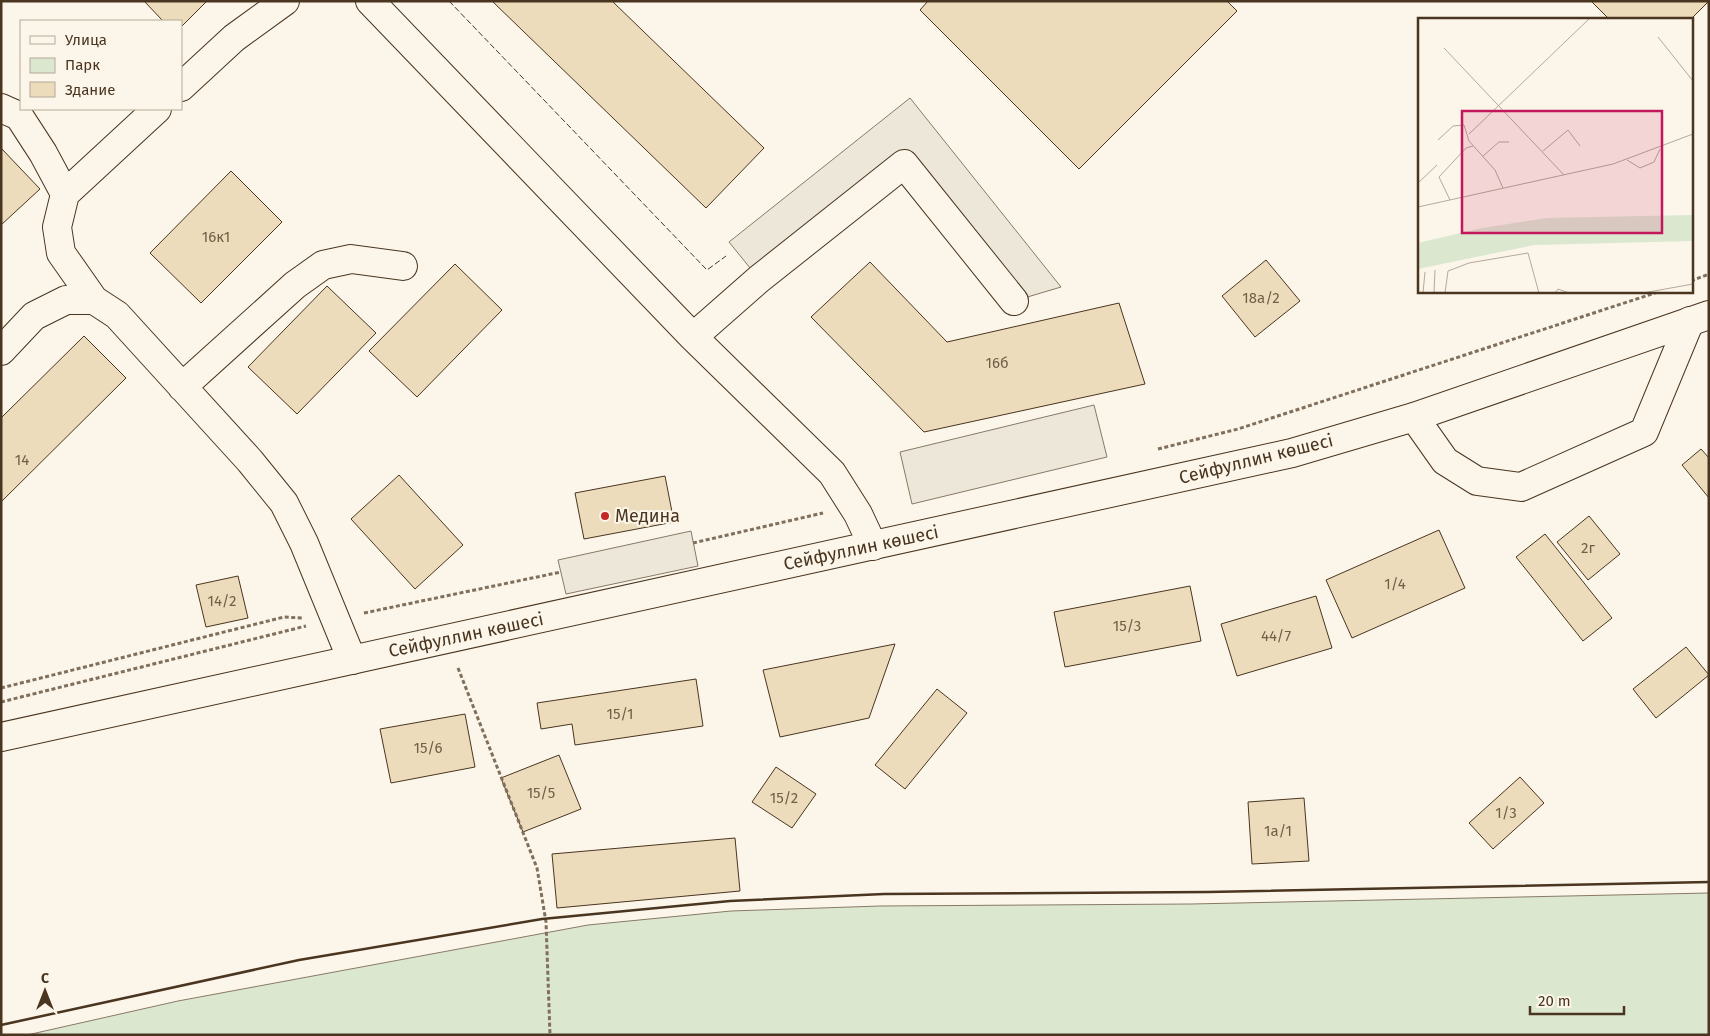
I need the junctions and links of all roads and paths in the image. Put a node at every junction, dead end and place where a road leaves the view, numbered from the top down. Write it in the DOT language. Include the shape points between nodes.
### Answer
graph roads {
  1 [pos="285,1"];
  2 [pos="370,1"];
  3 [pos="182,86"];
  4 [pos="1,108"];
  5 [pos="156,110"];
  6 [pos="65,194"];
  7 [pos="403,266"];
  8 [pos="1709,274"];
  9 [pos="1692,281"];
  10 [pos="1658,292"];
  11 [pos="94,300"];
  12 [pos="1014,301"];
  13 [pos="1699,318"];
  14 [pos="692,336"];
  15 [pos="1,352"];
  16 [pos="182,386"];
  17 [pos="1414,417"];
  18 [pos="1156,450"];
  19 [pos="854,506"];
  20 [pos="693,543"];
  21 [pos="873,546"];
  22 [pos="561,572"];
  23 [pos="336,619"];
  24 [pos="447,639"];
  25 [pos="352,660"];
  26 [pos="1,688"];
  27 [pos="1,702"];
  28 [pos="1,736"];
  29 [pos="550,1035"];
  1 -- 3 [label="main road" via="234,38"];
  2 -- 14 [label="main road"];
  4 -- 6 [label="main road" via="19,116"];
  5 -- 6 [label="main road"];
  6 -- 11 [label="main road" via="56,227 61,253"];
  7 -- 16 [label="main road" via="351,259 323,265 295,285"];
  8 -- 9 [label="path"];
  10 -- 18 [label="path" via="1238,429"];
  11 -- 15 [label="main road" via="66,300 34,316"];
  11 -- 16 [label="main road" via="117,315"];
  12 -- 14 [label="main road" via="904,164"];
  13 -- 17 [label="main road, Сейфуллин көшесі"];
  13 -- 17 [label="main road" via="1644,432 1521,487 1477,481 1445,460"];
  14 -- 19 [label="main road" via="832,472"];
  16 -- 23 [label="main road" via="250,460 284,503"];
  17 -- 21 [label="main road, Сейфуллин көшесі" via="1292,453"];
  19 -- 20 [label="path"];
  19 -- 21 [label="main road"];
  21 -- 24 [label="main road, Сейфуллин көшесі"];
  22 -- 23 [label="path"];
  23 -- 25 [label="main road"];
  23 -- 26 [label="path" via="284,617"];
  23 -- 27 [label="path"];
  24 -- 25 [label="main road, Сейфуллин көшесі"];
  24 -- 29 [label="path" via="537,868 545,903"];
  25 -- 28 [label="main road, Сейфуллин көшесі"];
}
